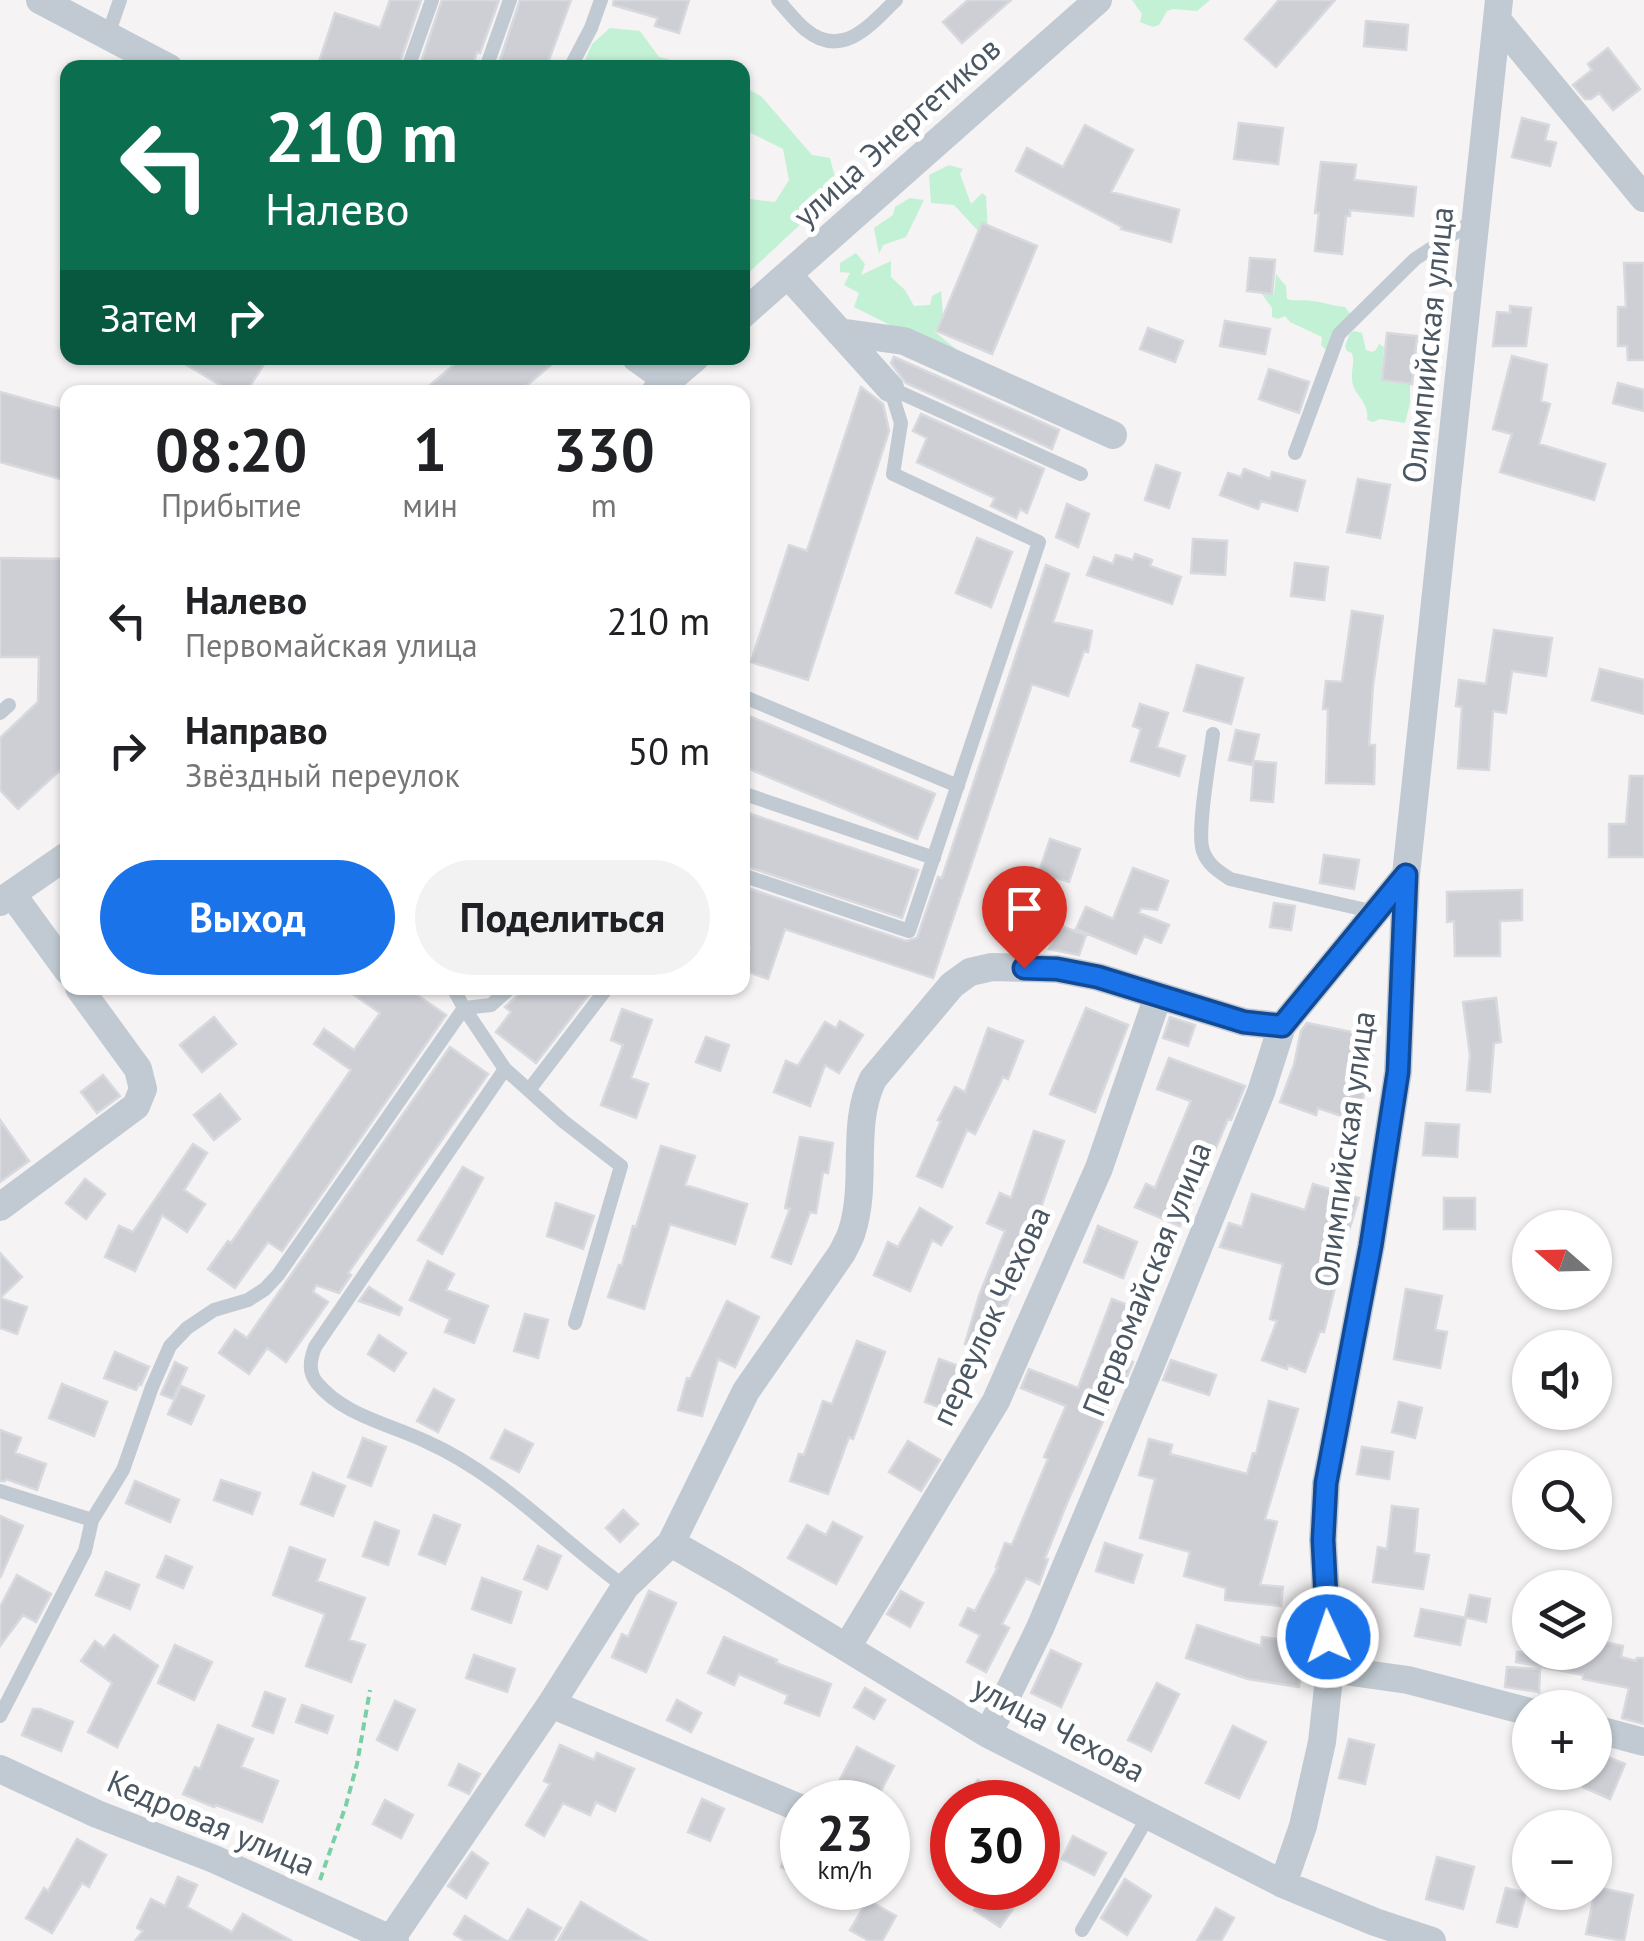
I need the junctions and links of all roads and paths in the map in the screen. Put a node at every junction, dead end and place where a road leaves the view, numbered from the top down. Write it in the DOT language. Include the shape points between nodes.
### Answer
graph roads {
  1 [pos="40,0"];
  2 [pos="120,0"];
  3 [pos="432,0"];
  4 [pos="510,0"];
  5 [pos="601,0"];
  6 [pos="778,0"];
  7 [pos="896,0"];
  8 [pos="1084,5"];
  9 [pos="1498,10"];
  10 [pos="108,36"];
  11 [pos="154,60"];
  12 [pos="411,60"];
  13 [pos="489,60"];
  14 [pos="574,60"];
  15 [pos="1644,198"];
  16 [pos="1477,218"];
  17 [pos="788,275"];
  18 [pos="750,309"];
  19 [pos="839,332"];
  20 [pos="642,365"];
  21 [pos="687,365"];
  22 [pos="660,385"];
  23 [pos="664,385"];
  24 [pos="890,388"];
  25 [pos="1113,436"];
  26 [pos="1295,452"];
  27 [pos="1080,474"];
  28 [pos="750,699"];
  29 [pos="1213,734"];
  30 [pos="958,786"];
  31 [pos="750,796"];
  32 [pos="934,858"];
  33 [pos="60,859"];
  34 [pos="1406,875"];
  35 [pos="750,878"];
  36 [pos="4,893"];
  37 [pos="1375,913"];
  38 [pos="60,961"];
  39 [pos="85,995"];
  40 [pos="457,995"];
  41 [pos="502,995"];
  42 [pos="505,995"];
  43 [pos="601,995"];
  44 [pos="1158,996"];
  45 [pos="464,1008"];
  46 [pos="1282,1026"];
  47 [pos="481,1033"];
  48 [pos="505,1069"];
  49 [pos="529,1090"];
  50 [pos="0,1206"];
  51 [pos="575,1323"];
  52 [pos="0,1491"];
  53 [pos="92,1520"];
  54 [pos="670,1543"];
  55 [pos="625,1586"];
  56 [pos="847,1647"];
  57 [pos="1330,1669"];
  58 [pos="370,1690"];
  59 [pos="551,1704"];
  60 [pos="1512,1707"];
  61 [pos="0,1716"];
  62 [pos="988,1734"];
  63 [pos="1612,1734"];
  64 [pos="1644,1742"];
  65 [pos="0,1769"];
  66 [pos="780,1800"];
  67 [pos="1148,1817"];
  68 [pos="1283,1884"];
  69 [pos="312,1903"];
  70 [pos="1082,1930"];
  71 [pos="393,1940"];
  72 [pos="1432,1941"];
  1 -- 10 [label="street"];
  2 -- 10 [label="lane"];
  3 -- 12 [label="lane"];
  4 -- 13 [label="lane"];
  5 -- 14 [label="lane"];
  6 -- 7 [label="lane" via="809,32 831,42 855,38"];
  8 -- 17 [label="street, улица Энергетиков"];
  9 -- 15 [label="street"];
  9 -- 16 [label="street, Олимпийская улица"];
  10 -- 11 [label="street"];
  16 -- 26 [label="lane" via="1415,259 1339,334"];
  16 -- 34 [label="street, Олимпийская улица"];
  17 -- 18 [label="street, улица Энергетиков"];
  17 -- 19 [label="street"];
  19 -- 24 [label="street"];
  19 -- 25 [label="street" via="904,341"];
  20 -- 22 [label="street"];
  21 -- 23 [label="street"];
  24 -- 27 [label="lane"];
  24 -- 30 [label="lane" via="901,423 893,474 1040,542"];
  28 -- 30 [label="lane"];
  29 -- 37 [label="lane" via="1202,829 1202,850 1212,868"];
  30 -- 32 [label="lane"];
  31 -- 32 [label="lane"];
  32 -- 35 [label="lane" via="909,931"];
  33 -- 36 [label="street"];
  34 -- 37 [label="street, Первомайская улица"];
  34 -- 57 [label="street, Олимпийская улица" via="1398,1072 1326,1483"];
  36 -- 38 [label="street"];
  37 -- 46 [label="street, Первомайская улица"];
  39 -- 50 [label="street" via="138,1069 143,1088 136,1106"];
  40 -- 45 [label="lane"];
  41 -- 45 [label="lane" via="491,1005"];
  42 -- 47 [label="lane"];
  43 -- 49 [label="lane"];
  44 -- 46 [label="street" via="1244,1022"];
  44 -- 54 [label="street" via="1057,969 992,967 952,985 873,1078 862,1108 852,1230 746,1391"];
  44 -- 56 [label="street, переулок Чехова" via="1099,1168 996,1402"];
  45 -- 47 [label="lane"];
  45 -- 53 [label="lane" via="265,1290 214,1310 170,1346 123,1470"];
  46 -- 62 [label="street, Первомайская улица" via="1262,1092 1143,1382"];
  47 -- 48 [label="lane"];
  48 -- 49 [label="lane"];
  48 -- 55 [label="lane" via="315,1347 314,1380 352,1410 464,1460"];
  49 -- 51 [label="lane" via="621,1166"];
  52 -- 53 [label="lane"];
  53 -- 61 [label="lane" via="85,1551"];
  54 -- 55 [label="street"];
  54 -- 56 [label="street, улица Чехова"];
  55 -- 59 [label="street"];
  56 -- 62 [label="street, улица Чехова"];
  57 -- 60 [label="street" via="1408,1680"];
  57 -- 68 [label="street, Олимпийская улица" via="1322,1742"];
  58 -- 69 [label="path" via="346,1805"];
  59 -- 66 [label="street"];
  59 -- 71 [label="street"];
  62 -- 67 [label="street, улица Чехова"];
  63 -- 64 [label="street"];
  65 -- 69 [label="street, Кедровая улица"];
  67 -- 68 [label="street, улица Чехова"];
  67 -- 70 [label="lane"];
  68 -- 72 [label="street, улица Чехова"];
  69 -- 71 [label="street, Кедровая улица"];
}
